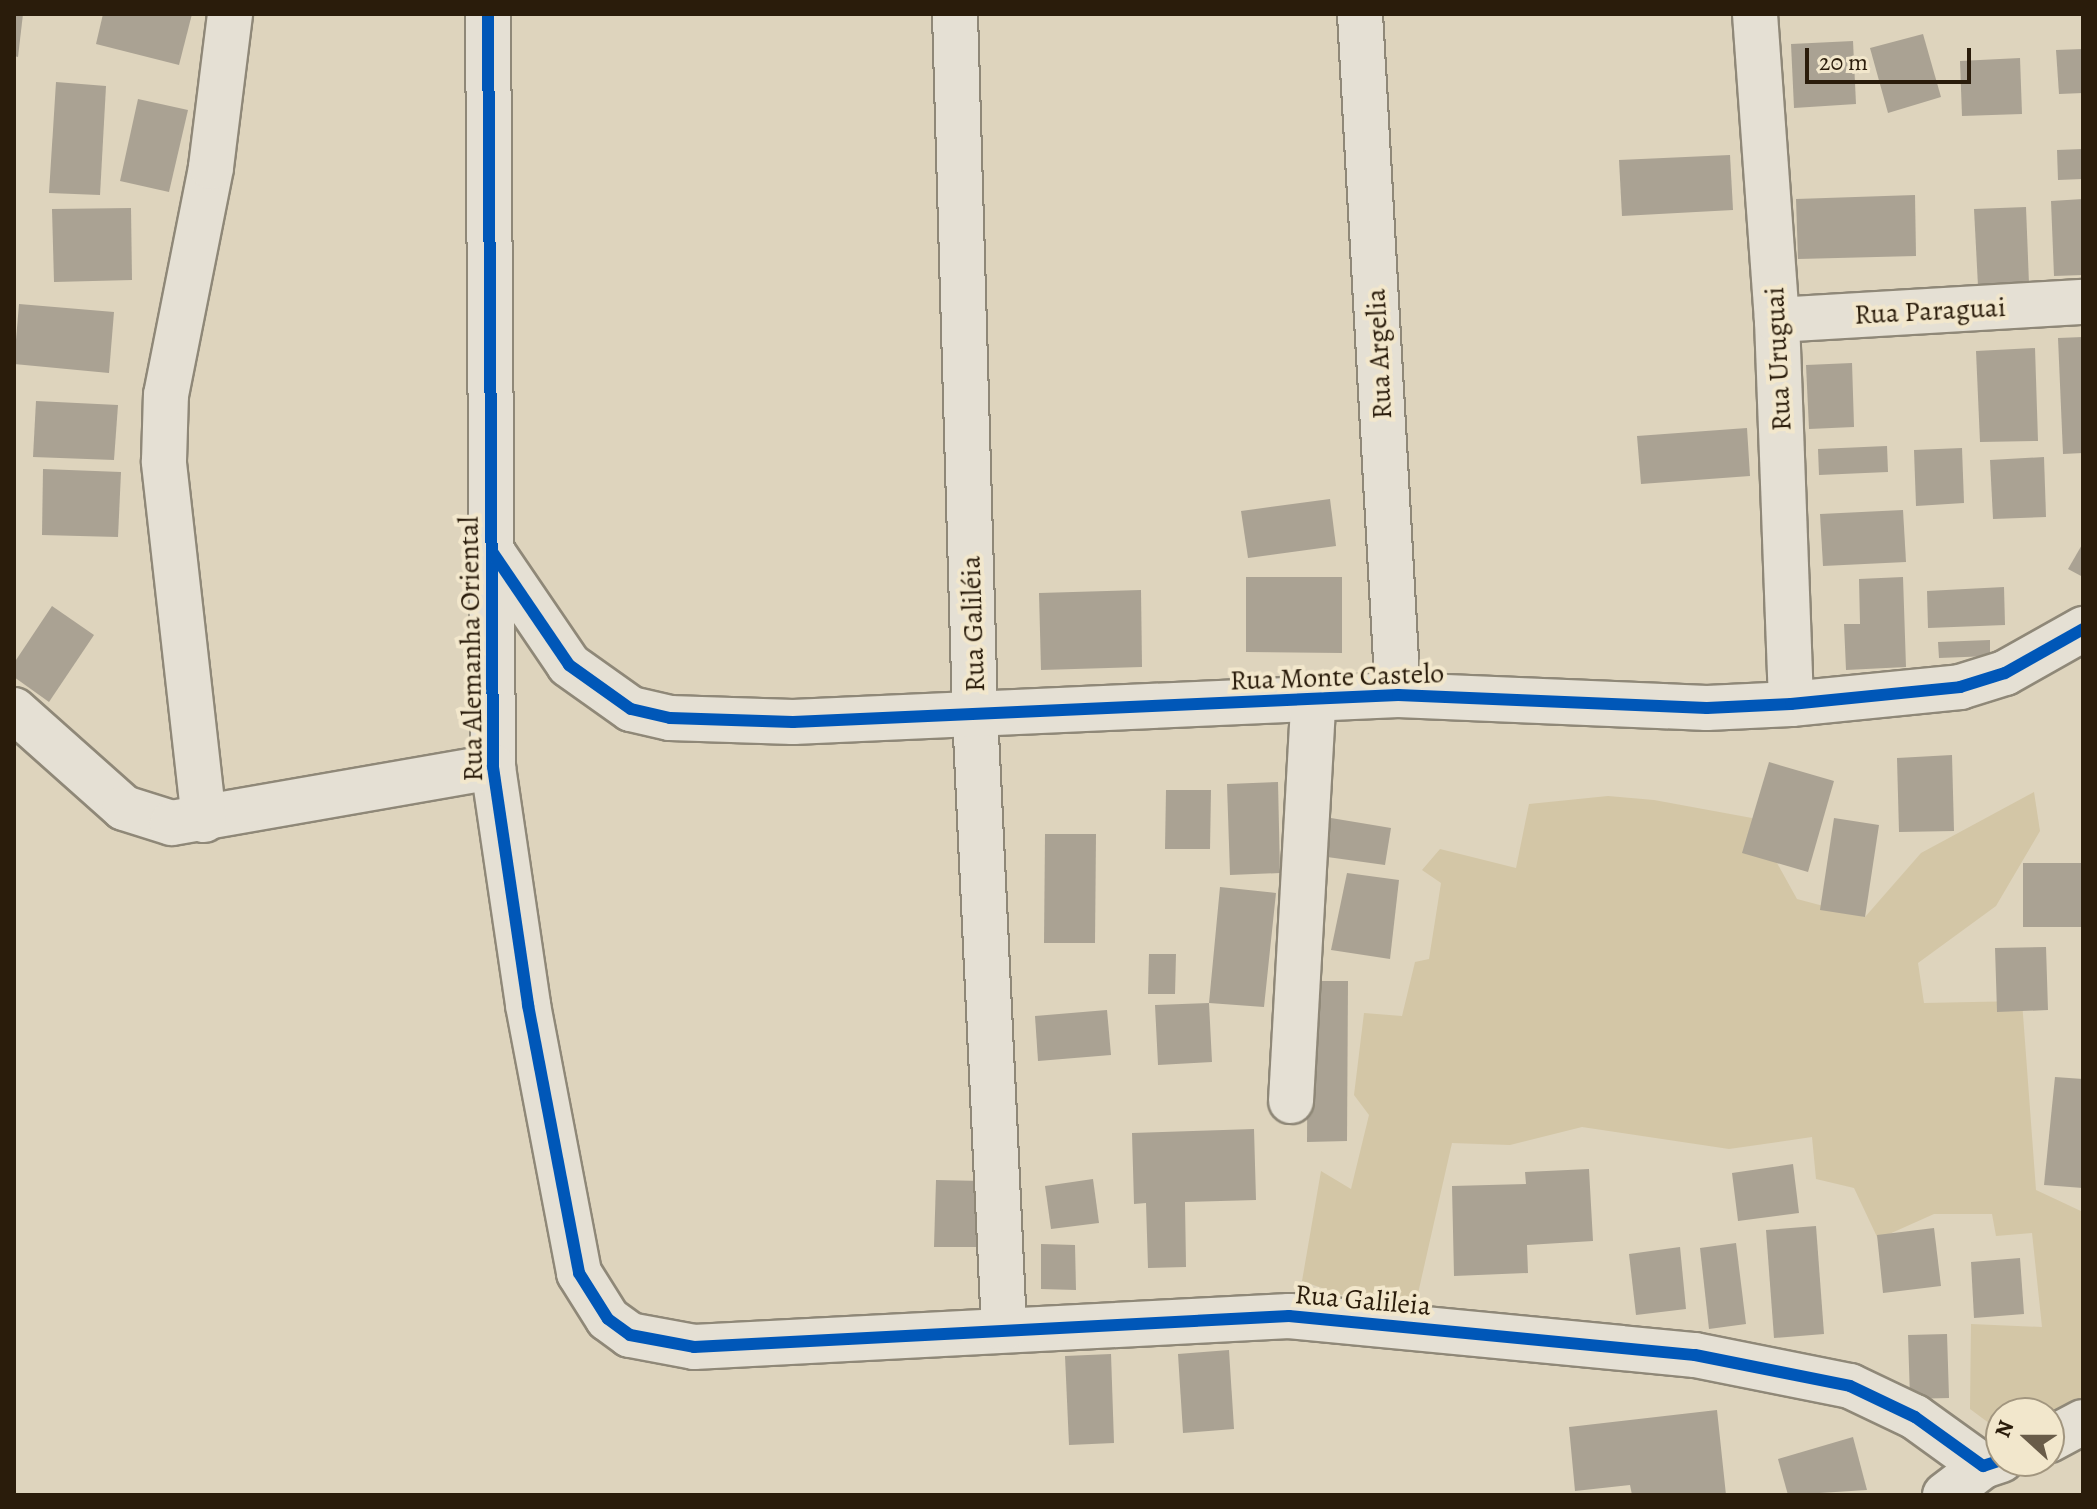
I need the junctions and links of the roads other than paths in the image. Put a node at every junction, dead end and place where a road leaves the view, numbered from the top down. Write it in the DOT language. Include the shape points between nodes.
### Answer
graph roads {
  1 [pos="230,14"];
  2 [pos="488,14"];
  3 [pos="955,14"];
  4 [pos="1360,14"];
  5 [pos="1755,14"];
  6 [pos="2083,302"];
  7 [pos="1777,320"];
  8 [pos="493,553"];
  9 [pos="2081,630"];
  10 [pos="1398,695"];
  11 [pos="1313,703"];
  12 [pos="1791,704"];
  13 [pos="14,710"];
  14 [pos="975,713"];
  15 [pos="493,767"];
  16 [pos="204,820"];
  17 [pos="1291,1101"];
  18 [pos="1004,1329"];
  19 [pos="694,1347"];
  20 [pos="2083,1422"];
  21 [pos="2065,1432"];
  22 [pos="1985,1459"];
  23 [pos="1985,1468"];
  24 [pos="1945,1495"];
  1 -- 16 [label="street" via="211,167 166,395 165,477"];
  2 -- 8 [label="street, Rua Alemanha Oriental"];
  3 -- 14 [label="street, Rua Galiléia"];
  4 -- 10 [label="street, Rua Argelia"];
  5 -- 7 [label="street, Rua Uruguai"];
  6 -- 7 [label="street, Rua Paraguai"];
  7 -- 12 [label="street, Rua Uruguai"];
  8 -- 14 [label="street, Rua Monte Castelo" via="569,665 631,709 670,718 793,722"];
  8 -- 15 [label="street, Rua Alemanha Oriental"];
  9 -- 12 [label="street, Rua Monte Castelo" via="2005,673 1960,687"];
  10 -- 11 [label="street, Rua Monte Castelo"];
  10 -- 12 [label="street, Rua Monte Castelo" via="1707,708"];
  11 -- 14 [label="street, Rua Monte Castelo"];
  11 -- 17 [label="street"];
  13 -- 16 [label="street" via="124,808 151,820"];
  14 -- 18 [label="street, Rua Galiléia"];
  15 -- 16 [label="street"];
  15 -- 19 [label="street, Rua Alemanha Oriental" via="528,1005 579,1273 591,1300 630,1335"];
  18 -- 19 [label="street, Rua Galileia"];
  18 -- 22 [label="street, Rua Galileia" via="1289,1316 1695,1355 1806,1374 1882,1398"];
  20 -- 21 [label="street"];
  23 -- 24 [label="street"];
}
